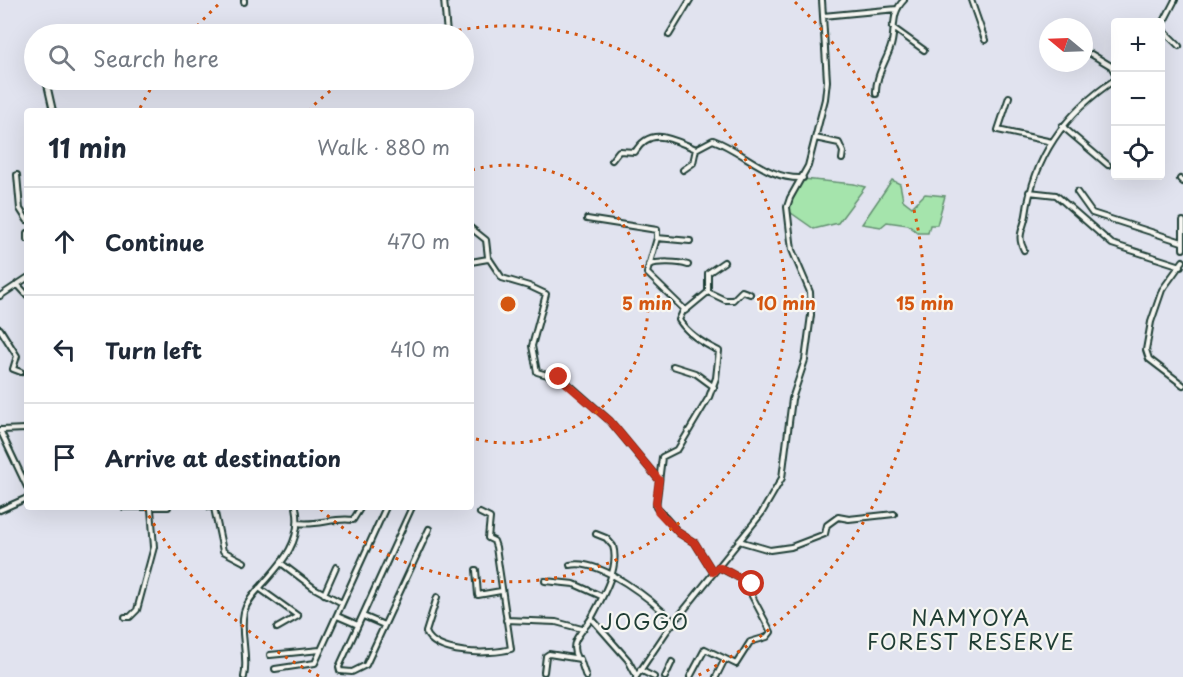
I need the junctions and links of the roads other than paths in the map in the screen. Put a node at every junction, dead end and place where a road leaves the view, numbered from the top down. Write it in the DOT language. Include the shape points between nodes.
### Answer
graph roads {
  1 [pos="444,0"];
  2 [pos="690,0"];
  3 [pos="822,0"];
  4 [pos="904,0"];
  5 [pos="971,0"];
  6 [pos="1175,0"];
  7 [pos="897,9"];
  8 [pos="823,16"];
  9 [pos="1165,20"];
  10 [pos="446,24"];
  11 [pos="892,27"];
  12 [pos="1165,32"];
  13 [pos="669,34"];
  14 [pos="985,40"];
  15 [pos="1179,46"];
  16 [pos="924,50"];
  17 [pos="1093,55"];
  18 [pos="1113,72"];
  19 [pos="1111,81"];
  20 [pos="48,90"];
  21 [pos="876,94"];
  22 [pos="1009,98"];
  23 [pos="52,108"];
  24 [pos="1062,126"];
  25 [pos="815,138"];
  26 [pos="1052,142"];
  27 [pos="696,149"];
  28 [pos="612,159"];
  29 [pos="842,159"];
  30 [pos="1108,165"];
  31 [pos="683,170"];
  32 [pos="17,175"];
  33 [pos="803,178"];
  34 [pos="1029,192"];
  35 [pos="1077,192"];
  36 [pos="24,215"];
  37 [pos="587,219"];
  38 [pos="1183,224"];
  39 [pos="474,230"];
  40 [pos="657,238"];
  41 [pos="690,241"];
  42 [pos="1182,242"];
  43 [pos="1183,249"];
  44 [pos="1024,250"];
  45 [pos="488,259"];
  46 [pos="474,261"];
  47 [pos="724,262"];
  48 [pos="1182,264"];
  49 [pos="648,265"];
  50 [pos="688,265"];
  51 [pos="24,280"];
  52 [pos="17,284"];
  53 [pos="24,292"];
  54 [pos="708,292"];
  55 [pos="750,294"];
  56 [pos="0,296"];
  57 [pos="685,311"];
  58 [pos="0,329"];
  59 [pos="673,366"];
  60 [pos="21,372"];
  61 [pos="1183,385"];
  62 [pos="714,387"];
  63 [pos="24,429"];
  64 [pos="0,430"];
  65 [pos="659,480"];
  66 [pos="24,481"];
  67 [pos="24,499"];
  68 [pos="0,510"];
  69 [pos="151,510"];
  70 [pos="213,510"];
  71 [pos="296,510"];
  72 [pos="359,510"];
  73 [pos="385,510"];
  74 [pos="411,510"];
  75 [pos="480,513"];
  76 [pos="894,514"];
  77 [pos="298,523"];
  78 [pos="429,529"];
  79 [pos="596,534"];
  80 [pos="739,541"];
  81 [pos="244,562"];
  82 [pos="281,563"];
  83 [pos="570,565"];
  84 [pos="336,567"];
  85 [pos="718,567"];
  86 [pos="476,570"];
  87 [pos="713,572"];
  88 [pos="612,577"];
  89 [pos="545,581"];
  90 [pos="259,588"];
  91 [pos="501,591"];
  92 [pos="324,594"];
  93 [pos="601,596"];
  94 [pos="437,597"];
  95 [pos="342,603"];
  96 [pos="337,616"];
  97 [pos="363,616"];
  98 [pos="125,617"];
  99 [pos="592,618"];
  100 [pos="506,620"];
  101 [pos="674,622"];
  102 [pos="358,625"];
  103 [pos="384,625"];
  104 [pos="277,628"];
  105 [pos="582,629"];
  106 [pos="320,650"];
  107 [pos="270,655"];
  108 [pos="577,658"];
  109 [pos="725,659"];
  110 [pos="672,662"];
  111 [pos="275,669"];
  112 [pos="640,670"];
  113 [pos="544,672"];
  114 [pos="352,674"];
  115 [pos="637,676"];
  116 [pos="244,677"];
  117 [pos="586,677"];
  118 [pos="654,677"];
  119 [pos="664,677"];
  120 [pos="690,677"];
  121 [pos="716,677"];
  1 -- 10 [label="street"];
  2 -- 13 [label="street"];
  3 -- 8 [label="street"];
  4 -- 7 [label="street"];
  5 -- 14 [label="street"];
  6 -- 9 [label="street"];
  7 -- 8 [label="street"];
  7 -- 11 [label="street"];
  8 -- 25 [label="street" via="827,87"];
  11 -- 16 [label="street"];
  11 -- 21 [label="street" via="891,48 884,58"];
  12 -- 15 [label="street"];
  17 -- 18 [label="street"];
  19 -- 24 [label="street"];
  20 -- 23 [label="street"];
  22 -- 26 [label="street" via="998,130"];
  24 -- 26 [label="street"];
  24 -- 30 [label="street"];
  25 -- 29 [label="street" via="839,143"];
  25 -- 33 [label="street"];
  26 -- 34 [label="street" via="1038,162"];
  27 -- 28 [label="street" via="675,139 650,137 642,141 636,152 620,151"];
  27 -- 31 [label="street" via="693,163"];
  27 -- 33 [label="street" via="713,140 732,147 768,172"];
  32 -- 36 [label="street"];
  33 -- 80 [label="street" via="790,198 787,216 792,250 811,298 807,351 792,399 781,482"];
  34 -- 44 [label="street" via="1019,238"];
  34 -- 48 [label="street" via="1056,195 1112,244"];
  35 -- 42 [label="street" via="1092,213"];
  37 -- 40 [label="street" via="652,228 657,230"];
  38 -- 42 [label="street"];
  39 -- 45 [label="street" via="486,240"];
  40 -- 41 [label="street"];
  40 -- 49 [label="street"];
  42 -- 43 [label="street"];
  45 -- 46 [label="street"];
  45 -- 65 [label="street" via="502,278 546,294 532,346 537,372 564,380 610,421"];
  47 -- 54 [label="street" via="708,273"];
  48 -- 61 [label="street" via="1162,290 1146,350 1149,358"];
  49 -- 50 [label="street" via="660,261"];
  49 -- 57 [label="street" via="648,274"];
  51 -- 52 [label="street"];
  52 -- 53 [label="street"];
  52 -- 56 [label="street"];
  54 -- 55 [label="street" via="725,300 733,300 742,291"];
  54 -- 57 [label="street"];
  57 -- 62 [label="street" via="679,320 684,328 719,351"];
  58 -- 60 [label="street" via="16,356 13,369"];
  59 -- 62 [label="street" via="695,373"];
  62 -- 65 [label="street" via="678,450 662,457"];
  63 -- 64 [label="street"];
  64 -- 66 [label="street"];
  65 -- 87 [label="street" via="658,511 695,543"];
  67 -- 68 [label="street"];
  69 -- 98 [label="street" via="154,547 137,610"];
  70 -- 81 [label="street" via="223,551"];
  71 -- 77 [label="street"];
  72 -- 77 [label="street" via="353,520 343,517 313,525"];
  73 -- 95 [label="street"];
  74 -- 97 [label="street"];
  75 -- 91 [label="street" via="490,518 488,538 496,547"];
  76 -- 80 [label="street" via="835,518 827,525 825,534 786,549 766,550"];
  77 -- 82 [label="street" via="293,544"];
  78 -- 103 [label="street"];
  79 -- 88 [label="street" via="613,546"];
  80 -- 85 [label="street"];
  82 -- 90 [label="street"];
  82 -- 92 [label="street"];
  83 -- 88 [label="street" via="587,565"];
  84 -- 92 [label="street"];
  85 -- 87 [label="street"];
  85 -- 109 [label="street" via="752,584 752,595 771,632 750,642 736,664"];
  86 -- 91 [label="street" via="478,595"];
  87 -- 101 [label="street"];
  88 -- 93 [label="street"];
  88 -- 101 [label="street" via="647,597"];
  89 -- 93 [label="street" via="574,584"];
  90 -- 104 [label="street" via="298,616"];
  90 -- 116 [label="street" via="244,612"];
  91 -- 100 [label="street"];
  92 -- 95 [label="street"];
  93 -- 99 [label="street"];
  94 -- 100 [label="street" via="426,632 430,640 447,649 508,650 512,646"];
  95 -- 96 [label="street"];
  96 -- 102 [label="street"];
  96 -- 106 [label="street"];
  97 -- 102 [label="street"];
  97 -- 103 [label="street"];
  99 -- 105 [label="street"];
  99 -- 115 [label="street"];
  100 -- 105 [label="street" via="556,622"];
  101 -- 112 [label="street"];
  102 -- 114 [label="street" via="339,667"];
  103 -- 114 [label="street" via="366,665"];
  105 -- 108 [label="street" via="575,645"];
  106 -- 107 [label="street"];
  106 -- 111 [label="street" via="315,663"];
  108 -- 113 [label="street" via="547,654"];
  108 -- 117 [label="street"];
  109 -- 120 [label="street" via="705,649"];
  109 -- 121 [label="street"];
  110 -- 119 [label="street"];
  112 -- 115 [label="street"];
  112 -- 118 [label="street"];
}
